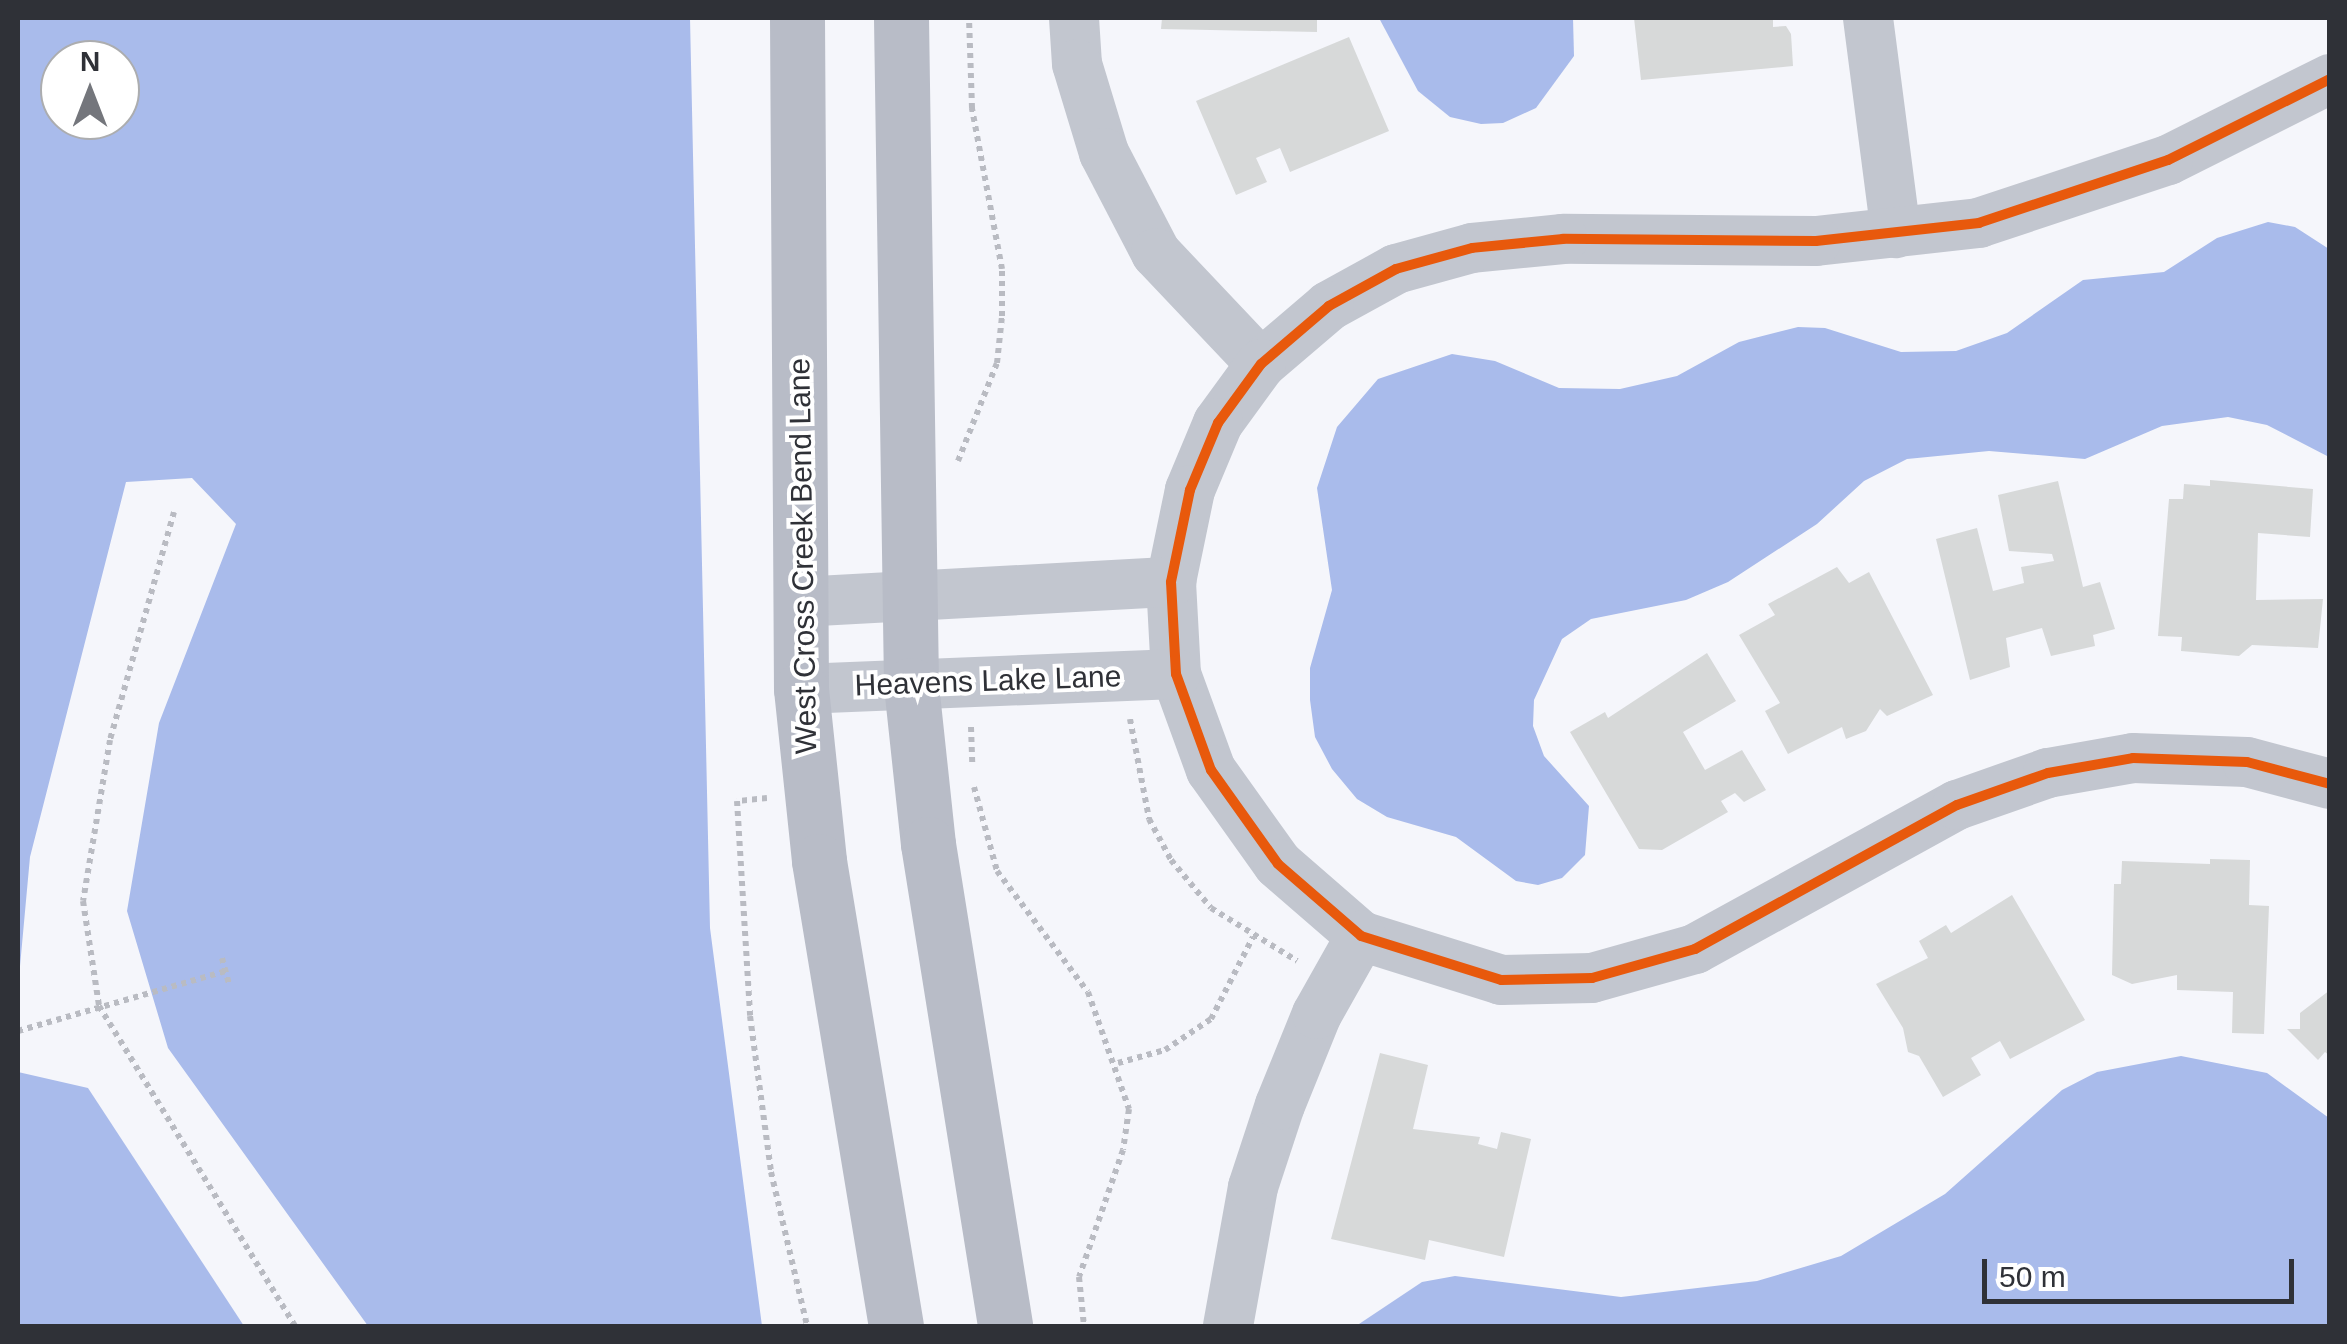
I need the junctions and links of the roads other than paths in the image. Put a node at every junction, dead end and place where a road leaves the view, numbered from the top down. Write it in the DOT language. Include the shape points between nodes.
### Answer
graph roads {
  1 [pos="796,18"];
  2 [pos="901,18"];
  3 [pos="1074,18"];
  4 [pos="1868,18"];
  5 [pos="2330,80"];
  6 [pos="1896,234"];
  7 [pos="1261,364"];
  8 [pos="1172,582"];
  9 [pos="906,599"];
  10 [pos="799,602"];
  11 [pos="1176,674"];
  12 [pos="912,684"];
  13 [pos="801,690"];
  14 [pos="2330,784"];
  15 [pos="1361,936"];
  16 [pos="896,1326"];
  17 [pos="1005,1326"];
  18 [pos="1228,1326"];
  1 -- 10 [label="main road, West Cross Creek Bend Lane"];
  2 -- 9 [label="main road"];
  3 -- 7 [label="street" via="1077,64 1104,152 1156,254"];
  4 -- 6 [label="street"];
  5 -- 6 [label="street" via="2168,160 2056,202 1979,223"];
  6 -- 7 [label="street" via="1816,241 1564,239 1472,248 1396,270 1329,306"];
  7 -- 8 [label="street" via="1218,423 1190,490"];
  8 -- 9 [label="street"];
  8 -- 11 [label="street"];
  9 -- 10 [label="street"];
  9 -- 12 [label="main road"];
  10 -- 13 [label="main road, West Cross Creek Bend Lane"];
  11 -- 12 [label="street, Heavens Lake Lane"];
  11 -- 15 [label="street" via="1211,770 1244,817 1278,864"];
  12 -- 13 [label="street, Heavens Lake Lane"];
  12 -- 17 [label="main road" via="928,844"];
  13 -- 16 [label="main road, West Cross Creek Bend Lane" via="818,861"];
  14 -- 15 [label="street" via="2248,762 2210,760 2134,758 2048,773 1957,805 1695,948 1592,978 1501,980"];
  15 -- 18 [label="street" via="1317,1014 1280,1105 1254,1187"];
}
